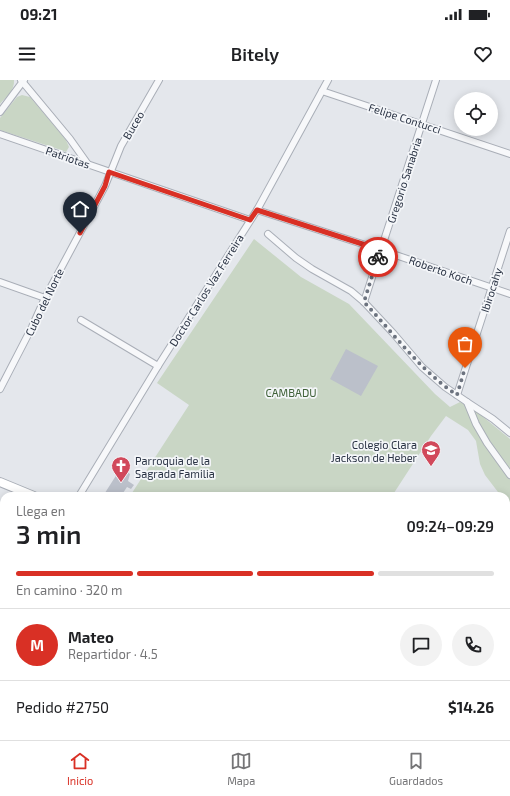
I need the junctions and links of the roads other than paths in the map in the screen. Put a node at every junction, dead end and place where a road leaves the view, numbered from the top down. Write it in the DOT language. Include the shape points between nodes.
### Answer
graph roads {
  1 [pos="159,80"];
  2 [pos="328,80"];
  3 [pos="436,80"];
  4 [pos="23,81"];
  5 [pos="322,91"];
  6 [pos="0,112"];
  7 [pos="422,123"];
  8 [pos="0,134"];
  9 [pos="510,154"];
  10 [pos="87,163"];
  11 [pos="109,172"];
  12 [pos="257,210"];
  13 [pos="250,220"];
  14 [pos="510,231"];
  15 [pos="268,234"];
  16 [pos="381,250"];
  17 [pos="0,282"];
  18 [pos="491,287"];
  19 [pos="510,294"];
  20 [pos="45,298"];
  21 [pos="364,302"];
  22 [pos="81,320"];
  23 [pos="158,366"];
  24 [pos="0,389"];
  25 [pos="457,395"];
  26 [pos="467,402"];
  27 [pos="510,434"];
  28 [pos="510,475"];
  29 [pos="0,482"];
  30 [pos="24,492"];
  31 [pos="82,492"];
  1 -- 11 [label="street, Buceo"];
  2 -- 5 [label="street, Doctor Carlos Vaz Ferreira"];
  3 -- 7 [label="street, Gregorio Sanabria"];
  4 -- 6 [label="street"];
  4 -- 10 [label="street"];
  5 -- 7 [label="street, Felipe Contucci"];
  5 -- 12 [label="street, Doctor Carlos Vaz Ferreira"];
  7 -- 9 [label="street, Felipe Contucci"];
  7 -- 16 [label="street, Gregorio Sanabria"];
  8 -- 10 [label="street, Patriotas"];
  10 -- 11 [label="street, Patriotas"];
  11 -- 13 [label="street, Patriotas"];
  11 -- 20 [label="street, Cubo del Norte" via="105,186"];
  12 -- 13 [label="street, Doctor Carlos Vaz Ferreira"];
  12 -- 16 [label="street, Roberto Koch"];
  13 -- 23 [label="street, Doctor Carlos Vaz Ferreira"];
  14 -- 18 [label="street, Ibirocahy"];
  15 -- 21 [label="street" via="296,258 345,286"];
  16 -- 18 [label="street, Roberto Koch"];
  16 -- 21 [label="street, Gregorio Sanabria"];
  17 -- 20 [label="street"];
  18 -- 19 [label="street, Roberto Koch"];
  18 -- 25 [label="street, Ibirocahy"];
  20 -- 24 [label="street, Cubo del Norte"];
  21 -- 25 [label="street" via="422,367"];
  22 -- 23 [label="street"];
  23 -- 31 [label="street, Doctor Carlos Vaz Ferreira"];
  25 -- 26 [label="street"];
  26 -- 27 [label="street"];
  26 -- 28 [label="street" via="487,443"];
  29 -- 30 [label="main road"];
}
